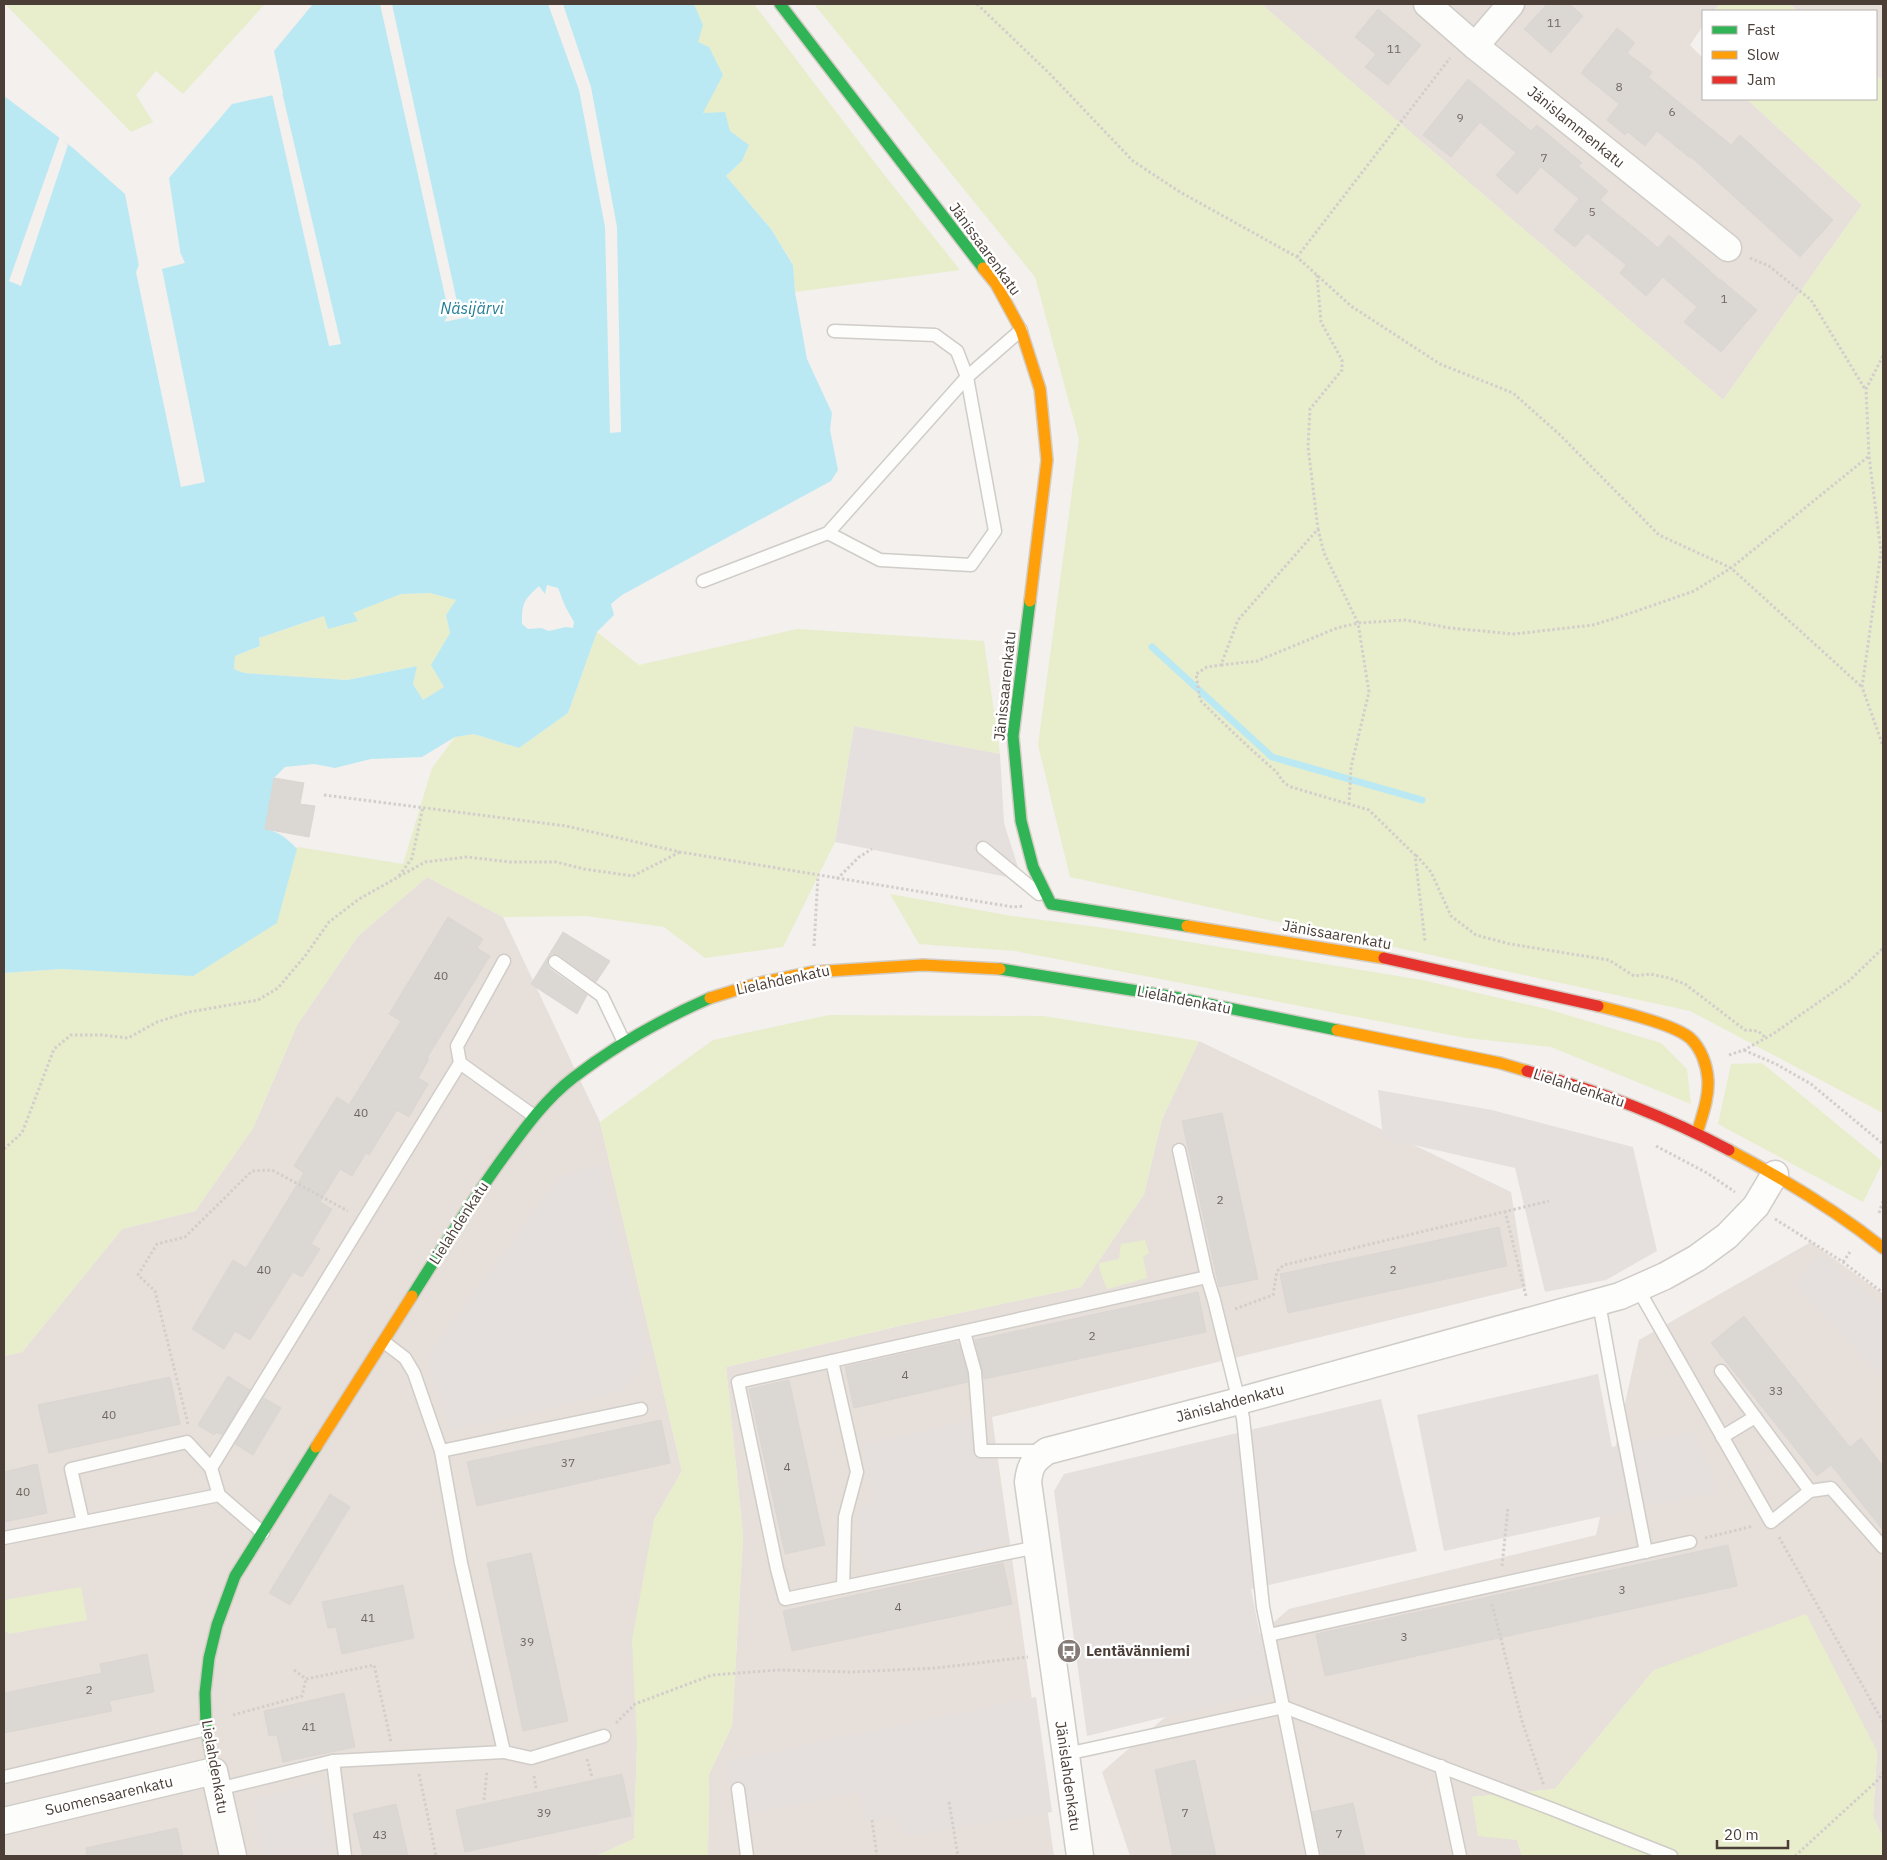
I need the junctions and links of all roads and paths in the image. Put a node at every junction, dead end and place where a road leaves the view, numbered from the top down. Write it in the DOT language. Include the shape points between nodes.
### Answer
graph roads {
  1 [pos="780,4"];
  2 [pos="977,4"];
  3 [pos="1427,4"];
  4 [pos="1511,4"];
  5 [pos="1470,42"];
  6 [pos="1728,248"];
  7 [pos="1297,257"];
  8 [pos="1317,275"];
  9 [pos="1021,330"];
  10 [pos="834,331"];
  11 [pos="1883,356"];
  12 [pos="967,378"];
  13 [pos="1866,389"];
  14 [pos="1869,456"];
  15 [pos="1318,529"];
  16 [pos="828,533"];
  17 [pos="1731,568"];
  18 [pos="703,581"];
  19 [pos="1358,623"];
  20 [pos="1221,665"];
  21 [pos="1862,687"];
  22 [pos="1883,746"];
  23 [pos="324,795"];
  24 [pos="1349,804"];
  25 [pos="423,808"];
  26 [pos="983,848"];
  27 [pos="872,849"];
  28 [pos="680,852"];
  29 [pos="1415,855"];
  30 [pos="818,876"];
  31 [pos="397,879"];
  32 [pos="836,879"];
  33 [pos="1051,904"];
  34 [pos="1883,948"];
  35 [pos="504,961"];
  36 [pos="555,962"];
  37 [pos="1429,967"];
  38 [pos="812,972"];
  39 [pos="1766,1038"];
  40 [pos="624,1042"];
  41 [pos="1744,1050"];
  42 [pos="460,1063"];
  43 [pos="1705,1063"];
  44 [pos="534,1116"];
  45 [pos="1698,1134"];
  46 [pos="1648,1142"];
  47 [pos="1883,1144"];
  48 [pos="4,1149"];
  49 [pos="1179,1150"];
  50 [pos="1775,1174"];
  51 [pos="1549,1201"];
  52 [pos="1883,1201"];
  53 [pos="1756,1206"];
  54 [pos="1506,1211"];
  55 [pos="1877,1216"];
  56 [pos="364,1221"];
  57 [pos="1883,1248"];
  58 [pos="1207,1277"];
  59 [pos="1638,1289"];
  60 [pos="1883,1293"];
  61 [pos="1528,1302"];
  62 [pos="1599,1303"];
  63 [pos="1218,1316"];
  64 [pos="964,1332"];
  65 [pos="384,1342"];
  66 [pos="832,1361"];
  67 [pos="1721,1371"];
  68 [pos="1239,1401"];
  69 [pos="641,1408"];
  70 [pos="1755,1417"];
  71 [pos="1722,1437"];
  72 [pos="187,1442"];
  73 [pos="441,1451"];
  74 [pos="1047,1451"];
  75 [pos="211,1468"];
  76 [pos="1810,1491"];
  77 [pos="219,1495"];
  78 [pos="1508,1508"];
  79 [pos="83,1522"];
  80 [pos="1771,1522"];
  81 [pos="263,1532"];
  82 [pos="4,1538"];
  83 [pos="1690,1542"];
  84 [pos="1036,1547"];
  85 [pos="1883,1547"];
  86 [pos="1646,1552"];
  87 [pos="1501,1584"];
  88 [pos="844,1587"];
  89 [pos="1488,1587"];
  90 [pos="1269,1635"];
  91 [pos="1052,1655"];
  92 [pos="294,1670"];
  93 [pos="306,1679"];
  94 [pos="1284,1707"];
  95 [pos="232,1708"];
  96 [pos="233,1715"];
  97 [pos="233,1720"];
  98 [pos="1883,1722"];
  99 [pos="207,1729"];
  100 [pos="604,1736"];
  101 [pos="504,1752"];
  102 [pos="489,1753"];
  103 [pos="1066,1754"];
  104 [pos="415,1756"];
  105 [pos="394,1757"];
  106 [pos="333,1761"];
  107 [pos="1441,1766"];
  108 [pos="1883,1772"];
  109 [pos="4,1777"];
  110 [pos="216,1780"];
  111 [pos="738,1789"];
  112 [pos="484,1800"];
  113 [pos="948,1802"];
  114 [pos="1552,1809"];
  115 [pos="872,1820"];
  116 [pos="4,1821"];
  117 [pos="233,1856"];
  118 [pos="345,1856"];
  119 [pos="436,1856"];
  120 [pos="746,1856"];
  121 [pos="877,1856"];
  122 [pos="958,1856"];
  123 [pos="1080,1856"];
  124 [pos="1314,1856"];
  125 [pos="1460,1856"];
  126 [pos="1671,1856"];
  127 [pos="1795,1856"];
  1 -- 9 [label="street, Jänissaarenkatu" via="996,284"];
  2 -- 7 [label="path" via="1133,161 1180,192"];
  3 -- 5 [label="street, Jänislammenkatu"];
  4 -- 5 [label="street"];
  5 -- 6 [label="street, Jänislammenkatu"];
  5 -- 7 [label="path"];
  6 -- 13 [label="path" via="1769,266 1812,300"];
  7 -- 8 [label="path"];
  8 -- 15 [label="path" via="1321,322 1342,360 1342,370 1310,409 1308,447"];
  8 -- 17 [label="path" via="1351,306 1440,364 1513,393 1660,535"];
  9 -- 12 [label="lane"];
  9 -- 33 [label="street, Jänissaarenkatu" via="1040,388 1047,460 1013,736 1021,822 1034,866"];
  10 -- 12 [label="lane" via="935,335 957,351"];
  11 -- 13 [label="path"];
  12 -- 16 [label="lane"];
  12 -- 16 [label="lane" via="995,531 971,565 880,560"];
  13 -- 14 [label="path"];
  14 -- 17 [label="path"];
  14 -- 21 [label="path" via="1881,552"];
  15 -- 19 [label="path" via="1324,553"];
  15 -- 20 [label="path" via="1238,620"];
  16 -- 18 [label="lane"];
  17 -- 19 [label="path" via="1694,591 1593,625 1514,634 1406,620"];
  17 -- 21 [label="path"];
  19 -- 20 [label="path" via="1337,628 1257,661"];
  19 -- 24 [label="path" via="1369,692 1351,767"];
  20 -- 24 [label="path" via="1207,667 1196,674 1200,700 1259,758 1276,770 1282,783"];
  21 -- 22 [label="path"];
  23 -- 25 [label="path"];
  24 -- 29 [label="path" via="1369,810"];
  25 -- 28 [label="path" via="566,826"];
  25 -- 31 [label="path" via="412,858"];
  26 -- 33 [label="lane"];
  27 -- 32 [label="path"];
  28 -- 30 [label="path"];
  28 -- 31 [label="path" via="633,876 556,862 510,862 467,857 425,862"];
  29 -- 37 [label="path"];
  29 -- 39 [label="path" via="1431,872 1451,916 1476,935 1510,944 1609,960 1634,976 1650,974 1669,978 1685,984 1745,1030 1758,1031"];
  30 -- 32 [label="path"];
  30 -- 38 [label="path"];
  31 -- 48 [label="path" via="359,899 330,922 278,988 258,1000 189,1012 157,1022 128,1038 72,1035 54,1049 22,1133"];
  32 -- 33 [label="path" via="1013,907"];
  33 -- 37 [label="street, Jänissaarenkatu" via="1361,953"];
  34 -- 39 [label="path" via="1850,981"];
  35 -- 42 [label="lane" via="457,1046"];
  36 -- 40 [label="lane" via="602,996"];
  37 -- 43 [label="street, Jänissaarenkatu" via="1611,1009 1676,1029 1690,1038"];
  38 -- 40 [label="street, Lielahdenkatu" via="712,997 663,1018"];
  38 -- 45 [label="street, Lielahdenkatu" via="923,965 1009,970 1169,996 1500,1063 1579,1085"];
  39 -- 41 [label="path"];
  40 -- 44 [label="street, Lielahdenkatu" via="572,1079"];
  41 -- 43 [label="path"];
  41 -- 47 [label="path" via="1811,1084"];
  42 -- 44 [label="lane"];
  42 -- 56 [label="lane"];
  43 -- 45 [label="street, Jänissaarenkatu" via="1708,1082"];
  44 -- 65 [label="street, Lielahdenkatu" via="478,1192"];
  45 -- 50 [label="street, Lielahdenkatu"];
  46 -- 53 [label="path" via="1707,1173"];
  49 -- 58 [label="lane"];
  50 -- 53 [label="street, Jänislahdenkatu"];
  50 -- 57 [label="street, Lielahdenkatu"];
  51 -- 54 [label="path"];
  52 -- 55 [label="path"];
  53 -- 59 [label="street, Jänislahdenkatu" via="1713,1247"];
  53 -- 60 [label="path"];
  54 -- 61 [label="path"];
  54 -- 63 [label="path" via="1284,1265 1277,1271 1273,1295"];
  56 -- 72 [label="path" via="272,1170 252,1171 186,1237 157,1244 138,1275 155,1291 189,1432"];
  56 -- 75 [label="lane"];
  58 -- 63 [label="lane"];
  58 -- 64 [label="lane"];
  59 -- 62 [label="street, Jänislahdenkatu"];
  59 -- 71 [label="lane"];
  62 -- 68 [label="street, Jänislahdenkatu"];
  62 -- 86 [label="lane"];
  63 -- 68 [label="lane"];
  64 -- 66 [label="lane"];
  64 -- 74 [label="lane" via="975,1372 981,1451"];
  65 -- 73 [label="lane" via="405,1358 414,1372"];
  65 -- 81 [label="street, Lielahdenkatu"];
  66 -- 88 [label="lane" via="856,1472 846,1517"];
  66 -- 88 [label="lane" via="738,1382 785,1599"];
  67 -- 70 [label="lane"];
  68 -- 74 [label="street, Jänislahdenkatu"];
  68 -- 90 [label="lane" via="1248,1457 1256,1558"];
  69 -- 73 [label="lane"];
  70 -- 71 [label="lane"];
  70 -- 76 [label="lane"];
  71 -- 80 [label="lane"];
  72 -- 75 [label="lane"];
  72 -- 79 [label="lane" via="71,1469"];
  73 -- 101 [label="lane" via="461,1563"];
  74 -- 84 [label="street, Jänislahdenkatu" via="1029,1468"];
  75 -- 77 [label="lane"];
  76 -- 80 [label="lane"];
  76 -- 85 [label="lane" via="1831,1488"];
  77 -- 79 [label="lane"];
  77 -- 81 [label="lane"];
  78 -- 87 [label="path"];
  79 -- 82 [label="lane"];
  80 -- 83 [label="path"];
  80 -- 98 [label="path"];
  81 -- 99 [label="street, Lielahdenkatu" via="235,1576 211,1648 206,1674"];
  83 -- 86 [label="lane"];
  84 -- 88 [label="lane"];
  84 -- 91 [label="street, Jänislahdenkatu"];
  86 -- 87 [label="lane"];
  87 -- 89 [label="lane"];
  89 -- 90 [label="lane"];
  89 -- 114 [label="path" via="1522,1721"];
  90 -- 94 [label="lane"];
  91 -- 100 [label="path" via="936,1668 712,1674 635,1704"];
  91 -- 103 [label="street, Jänislahdenkatu"];
  92 -- 93 [label="path"];
  93 -- 96 [label="path" via="302,1696"];
  93 -- 105 [label="path" via="374,1665"];
  94 -- 103 [label="lane"];
  94 -- 107 [label="lane"];
  94 -- 124 [label="lane"];
  95 -- 96 [label="path"];
  96 -- 97 [label="path"];
  99 -- 109 [label="lane"];
  99 -- 110 [label="street, Lielahdenkatu"];
  100 -- 101 [label="lane" via="531,1758"];
  101 -- 102 [label="lane"];
  102 -- 104 [label="lane"];
  102 -- 112 [label="path"];
  103 -- 123 [label="street, Jänislahdenkatu"];
  104 -- 105 [label="lane"];
  104 -- 119 [label="path"];
  105 -- 106 [label="lane"];
  106 -- 110 [label="lane"];
  106 -- 118 [label="lane"];
  107 -- 114 [label="lane"];
  107 -- 125 [label="lane"];
  108 -- 127 [label="path"];
  110 -- 116 [label="street, Suomensaarenkatu"];
  110 -- 117 [label="street, Lielahdenkatu"];
  111 -- 120 [label="lane"];
  113 -- 122 [label="path"];
  114 -- 126 [label="lane"];
  115 -- 121 [label="path"];
}
